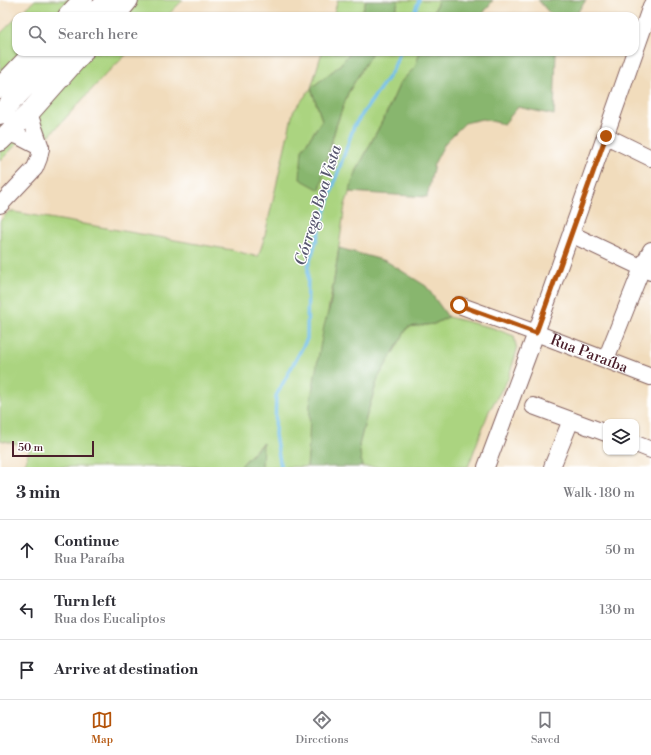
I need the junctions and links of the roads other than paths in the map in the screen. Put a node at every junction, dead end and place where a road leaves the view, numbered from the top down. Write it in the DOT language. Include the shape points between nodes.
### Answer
graph roads {
  1 [pos="83,0"];
  2 [pos="108,0"];
  3 [pos="128,0"];
  4 [pos="651,6"];
  5 [pos="72,12"];
  6 [pos="97,12"];
  7 [pos="118,12"];
  8 [pos="639,41"];
  9 [pos="30,56"];
  10 [pos="54,56"];
  11 [pos="79,56"];
  12 [pos="634,56"];
  13 [pos="0,88"];
  14 [pos="29,112"];
  15 [pos="0,114"];
  16 [pos="606,136"];
  17 [pos="4,137"];
  18 [pos="41,148"];
  19 [pos="651,158"];
  20 [pos="0,205"];
  21 [pos="571,234"];
  22 [pos="651,250"];
  23 [pos="647,270"];
  24 [pos="459,305"];
  25 [pos="536,333"];
  26 [pos="606,359"];
  27 [pos="651,378"];
  28 [pos="533,406"];
  29 [pos="571,420"];
  30 [pos="603,432"];
  31 [pos="639,445"];
  32 [pos="651,450"];
  33 [pos="486,467"];
  34 [pos="552,467"];
  1 -- 5 [label="main road"];
  2 -- 6 [label="main road"];
  3 -- 7 [label="main road"];
  4 -- 8 [label="street"];
  9 -- 13 [label="main road"];
  10 -- 15 [label="main road"];
  11 -- 14 [label="main road"];
  12 -- 16 [label="street"];
  14 -- 17 [label="main road"];
  14 -- 18 [label="street"];
  16 -- 19 [label="street"];
  16 -- 21 [label="street"];
  17 -- 18 [label="street" via="18,136"];
  18 -- 20 [label="street" via="35,168"];
  21 -- 23 [label="street"];
  21 -- 25 [label="street"];
  22 -- 23 [label="street"];
  23 -- 26 [label="street"];
  24 -- 25 [label="street, Rua Paraíba"];
  25 -- 26 [label="street, Rua Paraíba"];
  25 -- 33 [label="street"];
  26 -- 27 [label="street, Rua Paraíba"];
  28 -- 29 [label="street"];
  29 -- 30 [label="street"];
  29 -- 34 [label="street"];
  31 -- 32 [label="street"];
}
